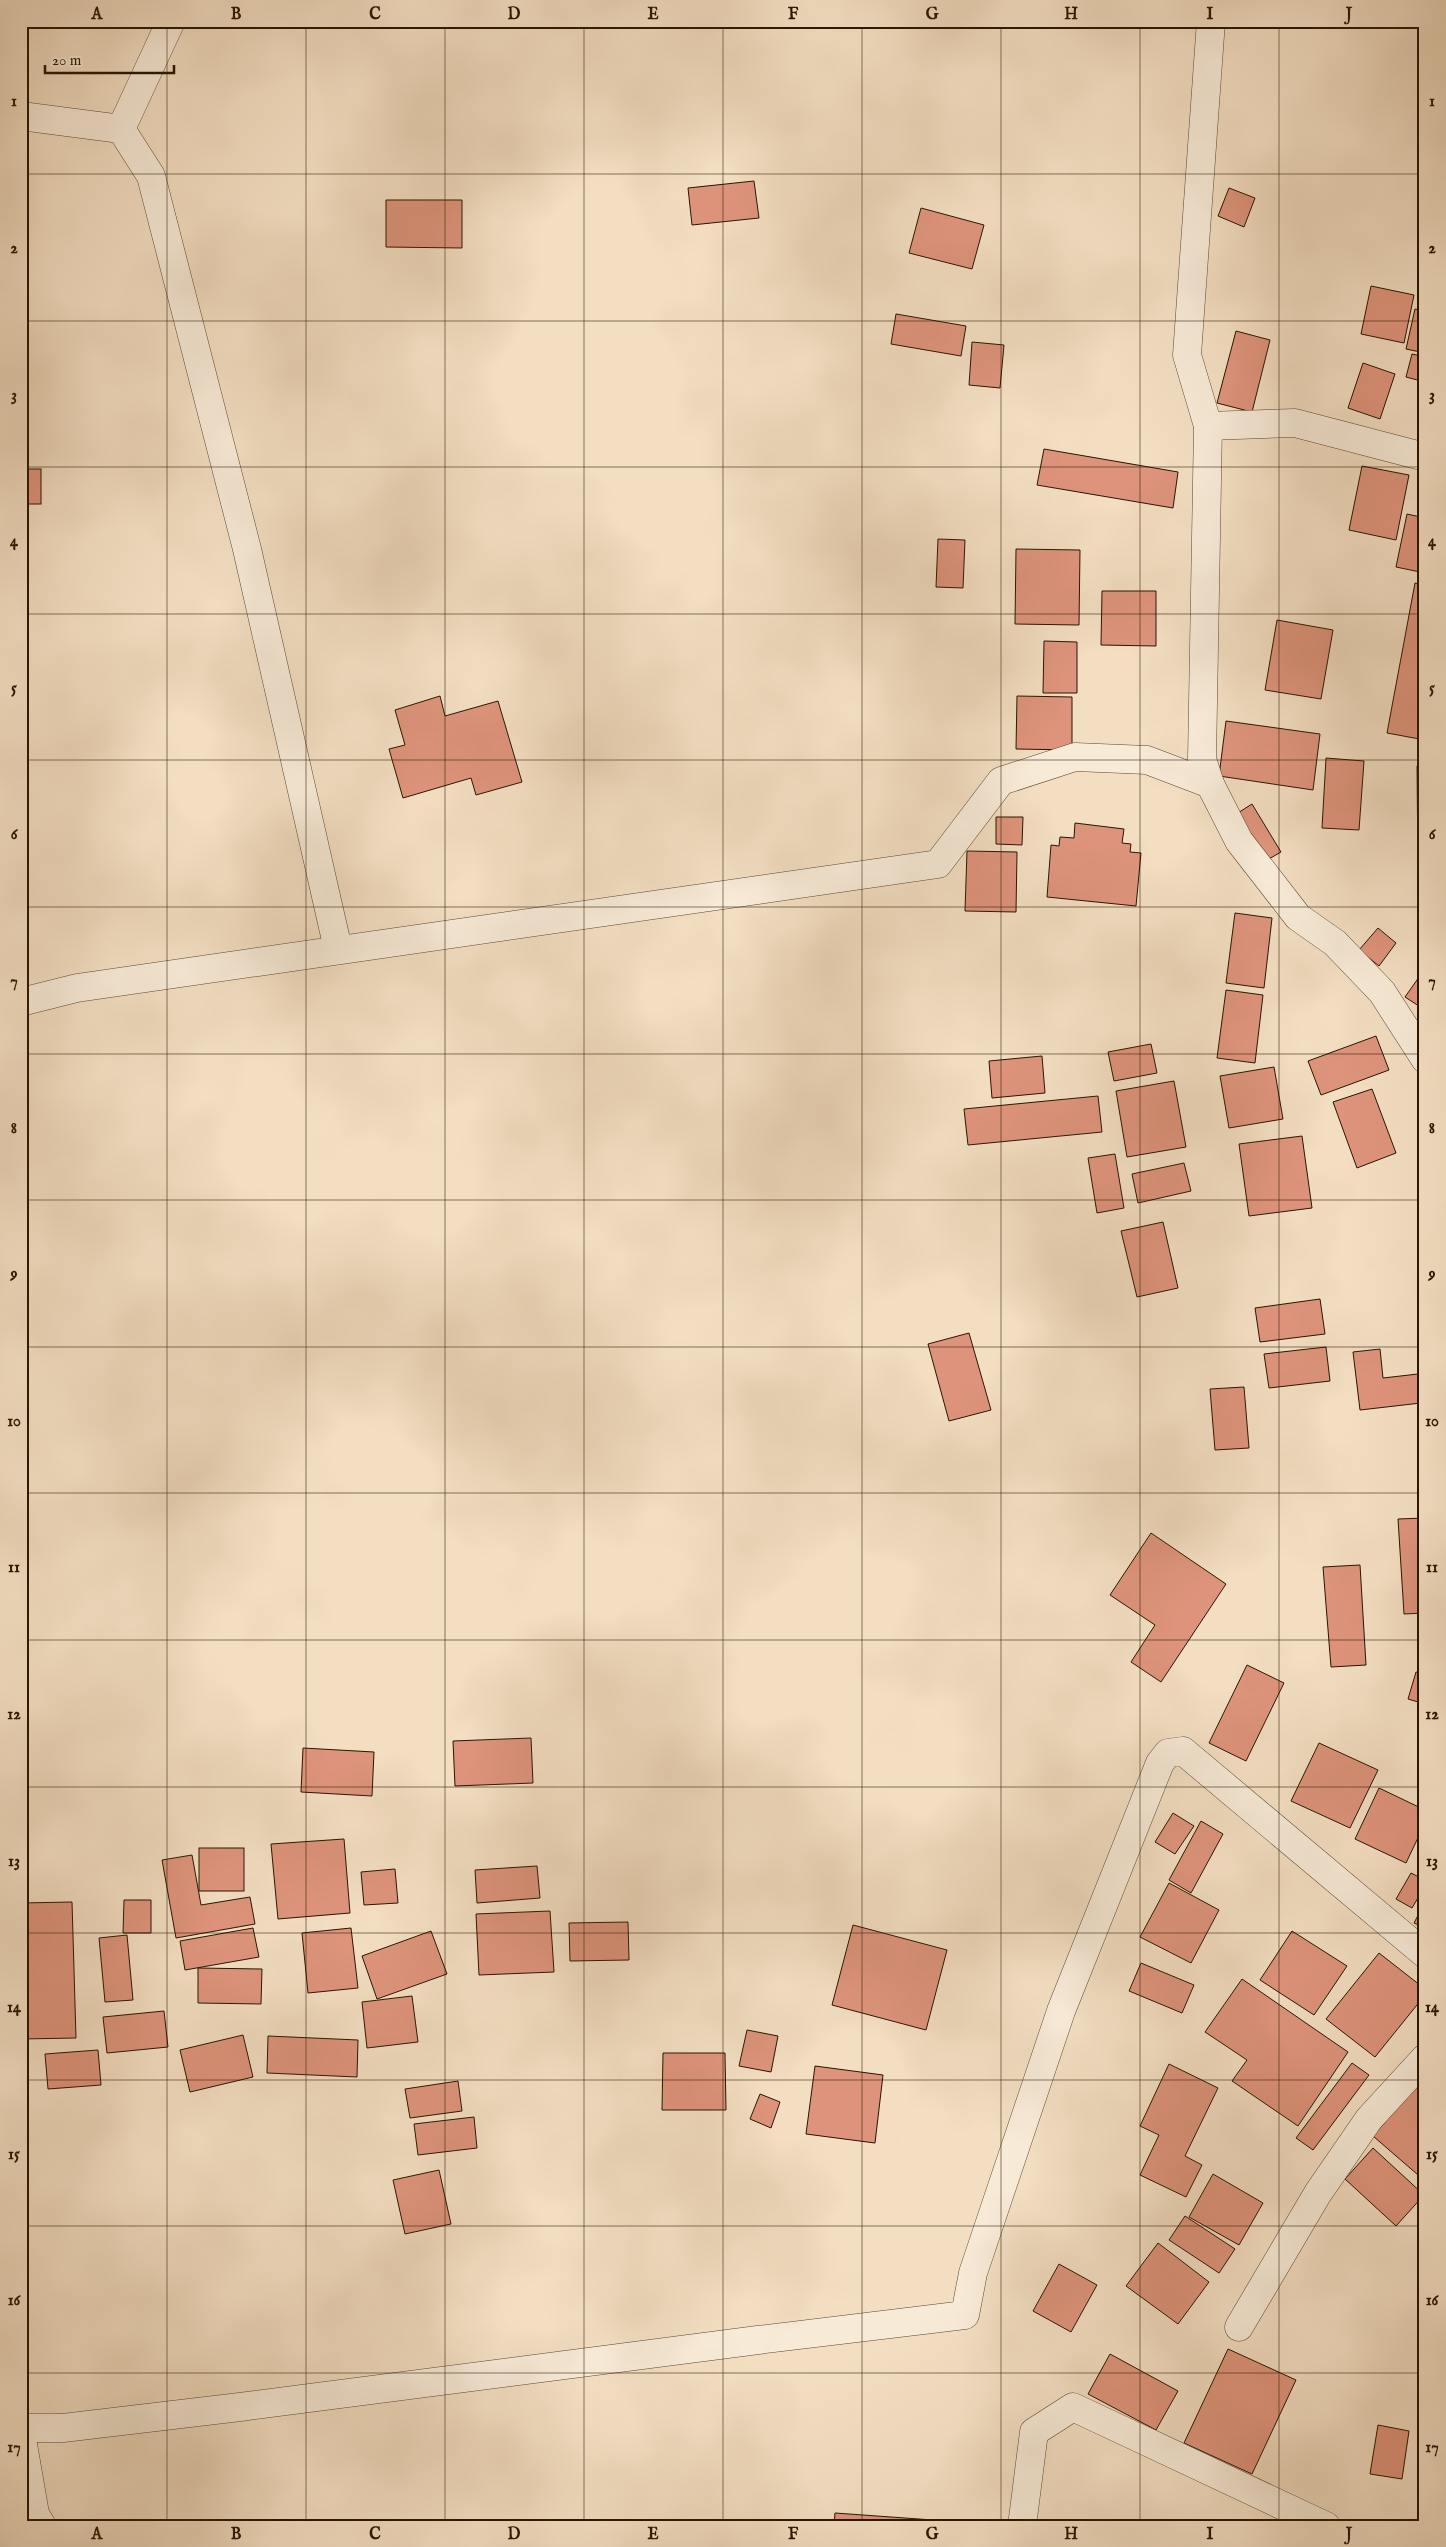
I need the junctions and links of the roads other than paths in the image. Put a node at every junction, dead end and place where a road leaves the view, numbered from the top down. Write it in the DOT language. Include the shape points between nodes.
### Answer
graph roads {
  1 [pos="171,21"];
  2 [pos="1212,21"];
  3 [pos="21,116"];
  4 [pos="121,129"];
  5 [pos="1208,426"];
  6 [pos="1425,456"];
  7 [pos="1210,784"];
  8 [pos="338,949"];
  9 [pos="21,1002"];
  10 [pos="1425,1059"];
  11 [pos="1425,1954"];
  12 [pos="1425,2058"];
  13 [pos="1239,2327"];
  14 [pos="21,2428"];
  15 [pos="21,2433"];
  16 [pos="42,2526"];
  17 [pos="1022,2526"];
  18 [pos="1326,2526"];
  1 -- 4 [label="street"];
  2 -- 5 [label="street" via="1188,355"];
  3 -- 4 [label="street"];
  4 -- 8 [label="street" via="151,176 247,549"];
  5 -- 6 [label="street" via="1294,423"];
  5 -- 7 [label="street" via="1202,759"];
  7 -- 8 [label="street" via="1147,760 1075,758 1001,781 938,864"];
  7 -- 10 [label="street" via="1239,841 1298,916 1335,943 1382,992"];
  8 -- 9 [label="street" via="77,988"];
  11 -- 14 [label="street" via="1183,1751 1168,1753 1160,1763 1061,2011 973,2273 965,2315 240,2408 63,2428"];
  12 -- 13 [label="street" via="1369,2118 1318,2193"];
  15 -- 16 [label="street" via="36,2514"];
  17 -- 18 [label="street" via="1034,2432 1073,2407"];
}
